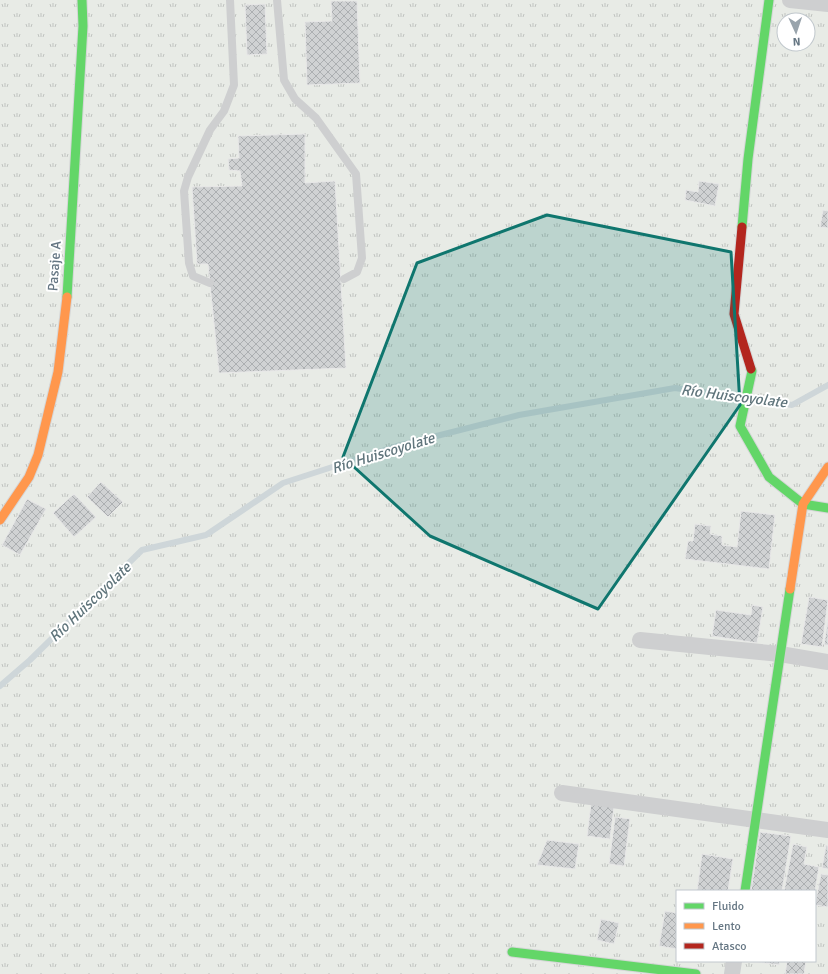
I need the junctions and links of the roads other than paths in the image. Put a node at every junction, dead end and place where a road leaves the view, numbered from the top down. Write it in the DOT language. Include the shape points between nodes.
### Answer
graph roads {
  1 [pos="82,0"];
  2 [pos="230,0"];
  3 [pos="277,0"];
  4 [pos="769,0"];
  5 [pos="790,0"];
  6 [pos="828,4"];
  7 [pos="344,279"];
  8 [pos="210,283"];
  9 [pos="828,467"];
  10 [pos="803,504"];
  11 [pos="828,508"];
  12 [pos="0,520"];
  13 [pos="640,640"];
  14 [pos="780,654"];
  15 [pos="828,662"];
  16 [pos="562,793"];
  17 [pos="755,821"];
  18 [pos="828,830"];
  19 [pos="745,890"];
  20 [pos="512,952"];
  21 [pos="734,962"];
  22 [pos="696,974"];
  23 [pos="732,974"];
  1 -- 12 [label="street, Pasaje A" via="83,26 66,308 58,372 38,455 29,477"];
  2 -- 8 [label="lane" via="234,85 224,111 210,130 184,191 189,263 193,276"];
  3 -- 7 [label="lane" via="284,80 295,99 316,118 356,174 362,258 357,272"];
  4 -- 10 [label="street" via="748,159 734,314 752,371 740,426 769,478"];
  5 -- 6 [label="street"];
  9 -- 10 [label="street"];
  10 -- 11 [label="street"];
  10 -- 14 [label="street"];
  13 -- 14 [label="street"];
  14 -- 15 [label="street"];
  14 -- 17 [label="street"];
  16 -- 17 [label="street"];
  17 -- 18 [label="street"];
  17 -- 19 [label="street"];
  20 -- 22 [label="street"];
  21 -- 23 [label="street"];
}
